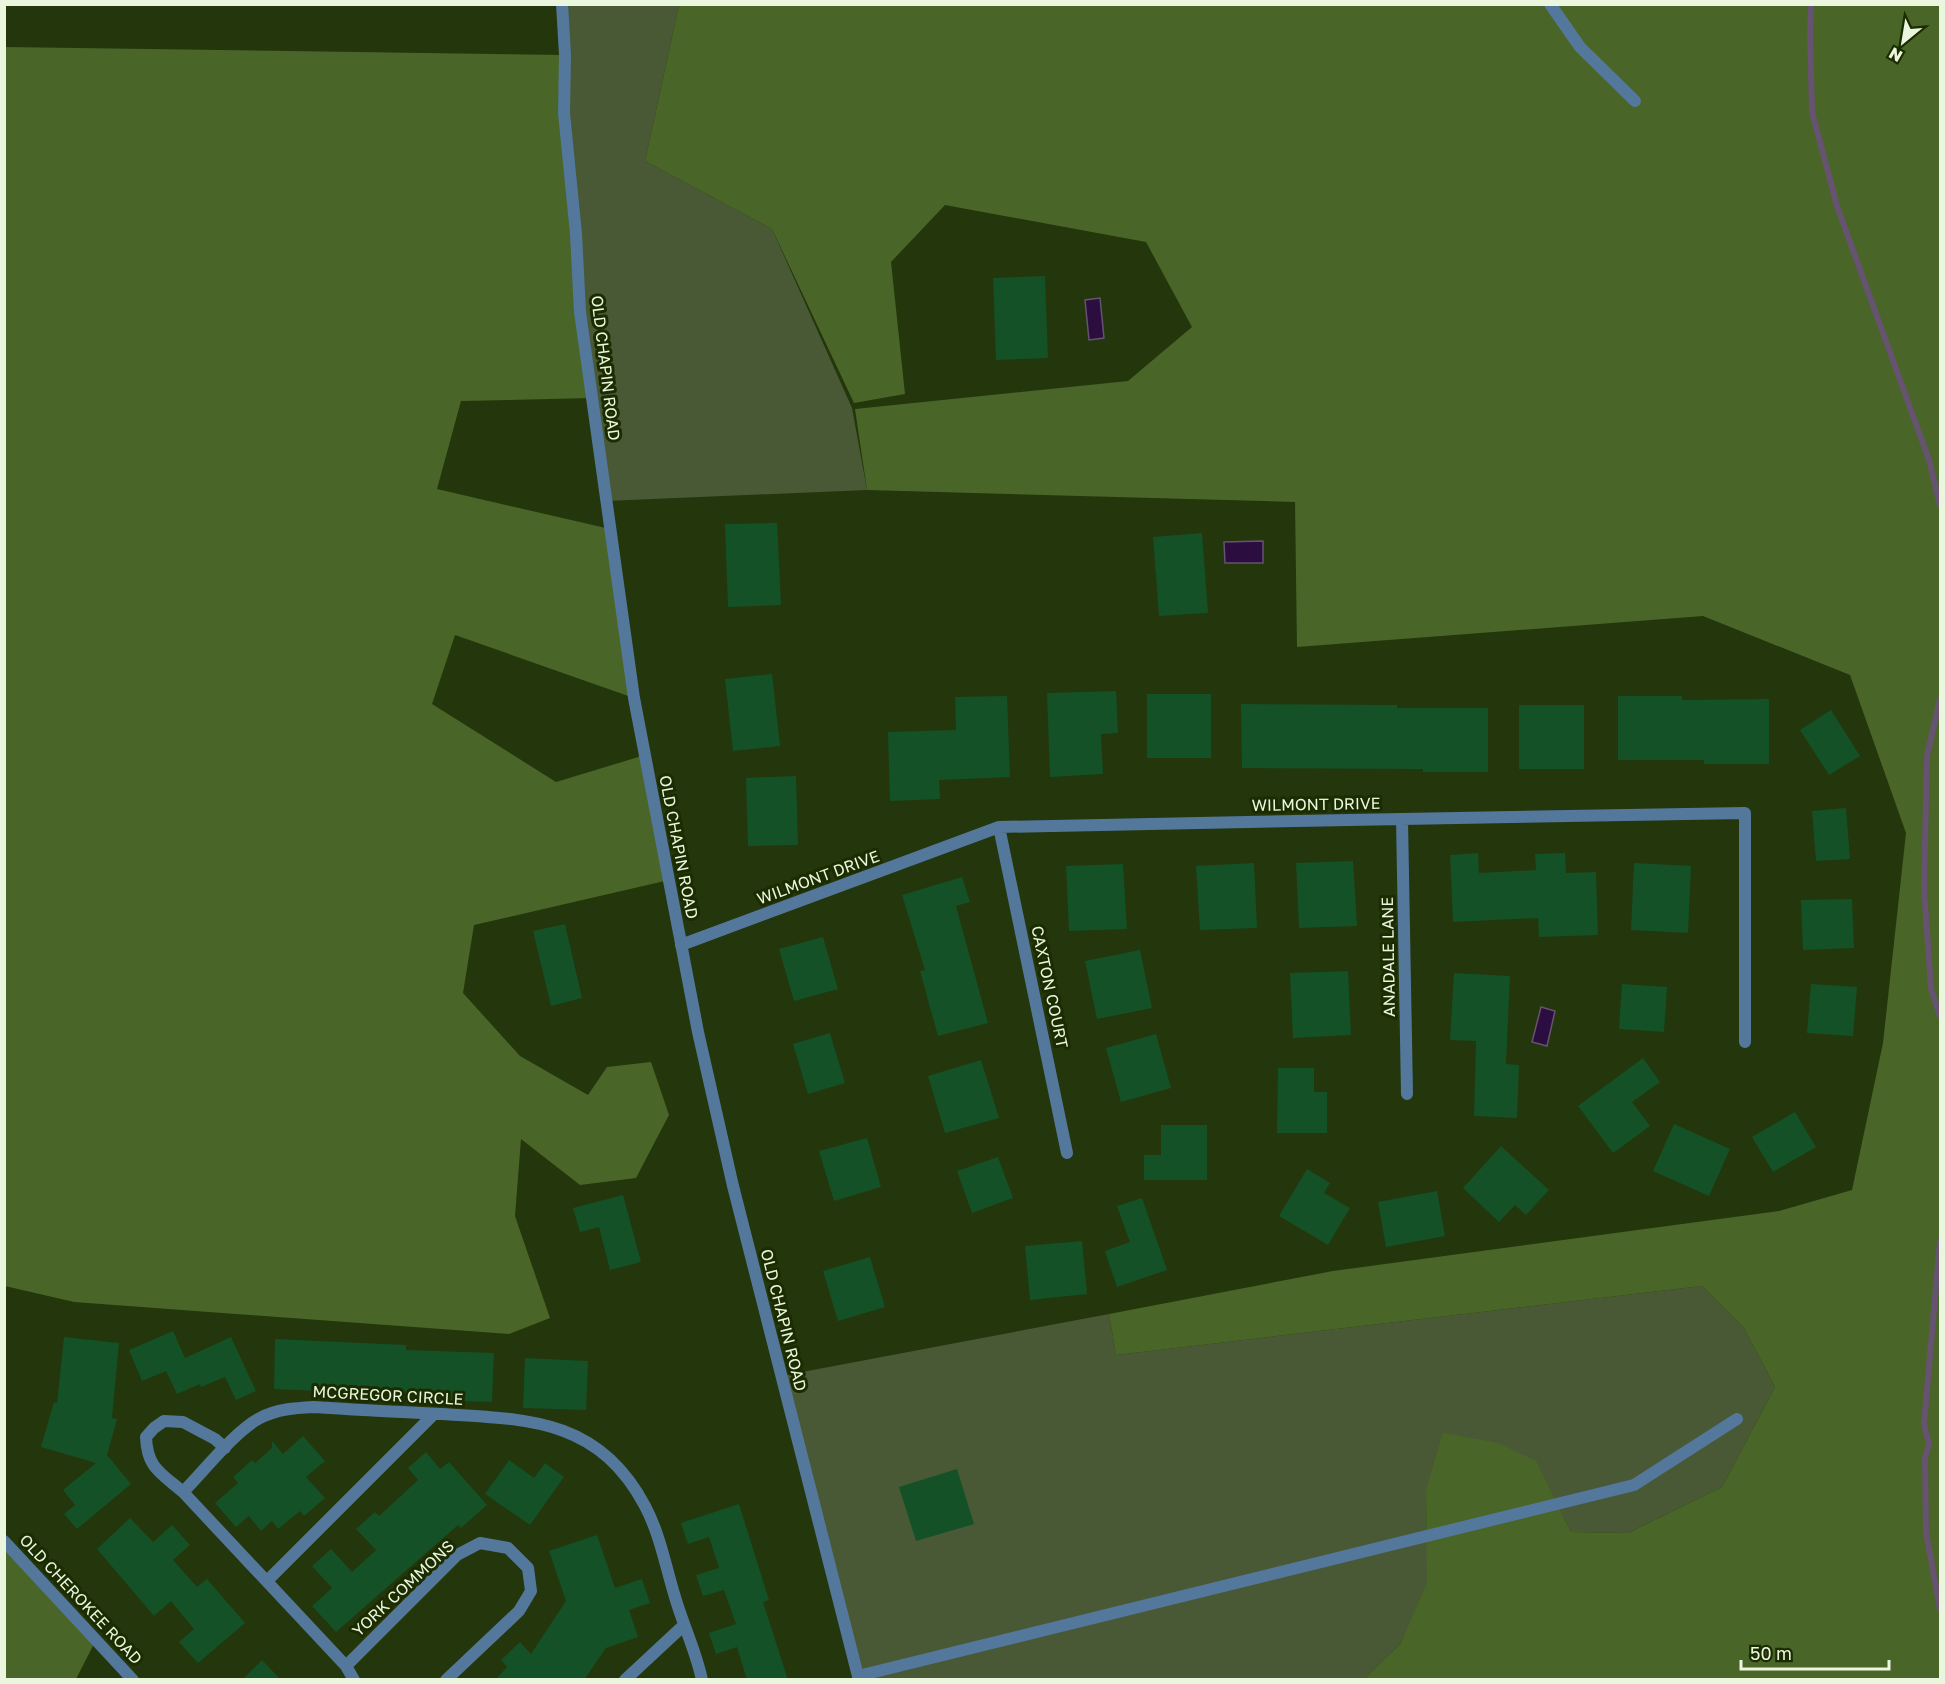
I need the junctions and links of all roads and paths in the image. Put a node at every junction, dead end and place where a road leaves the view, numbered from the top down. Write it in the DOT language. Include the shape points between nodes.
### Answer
graph roads {
  1 [pos="562,4"];
  2 [pos="1550,4"];
  3 [pos="1635,101"];
  4 [pos="1402,819"];
  5 [pos="999,827"];
  6 [pos="681,945"];
  7 [pos="1745,1042"];
  8 [pos="1407,1094"];
  9 [pos="1067,1153"];
  10 [pos="434,1414"];
  11 [pos="1737,1419"];
  12 [pos="225,1448"];
  13 [pos="183,1492"];
  14 [pos="4,1541"];
  15 [pos="267,1581"];
  16 [pos="683,1626"];
  17 [pos="346,1666"];
  18 [pos="858,1678"];
  19 [pos="133,1680"];
  20 [pos="354,1680"];
  21 [pos="446,1680"];
  22 [pos="625,1680"];
  23 [pos="702,1680"];
  1 -- 6 [label="street, OLD CHAPIN ROAD" via="564,113 580,312 634,698"];
  2 -- 3 [label="street" via="1580,47"];
  4 -- 5 [label="street, WILMONT DRIVE"];
  4 -- 7 [label="street, WILMONT DRIVE" via="1744,813"];
  4 -- 8 [label="street, ANADALE LANE"];
  5 -- 6 [label="street, WILMONT DRIVE"];
  5 -- 9 [label="street, CAXTON COURT"];
  6 -- 18 [label="street, OLD CHAPIN ROAD" via="733,1186"];
  10 -- 12 [label="street, MCGREGOR CIRCLE" via="296,1407 261,1417"];
  10 -- 15 [label="street"];
  10 -- 16 [label="street, MCGREGOR CIRCLE" via="535,1422 569,1433 600,1452 626,1477 646,1507"];
  11 -- 18 [label="street" via="1634,1485"];
  12 -- 13 [label="street, MCGREGOR CIRCLE"];
  12 -- 13 [label="street" via="183,1422 164,1421 154,1428 146,1437 153,1466"];
  13 -- 15 [label="street"];
  14 -- 19 [label="street, OLD CHEROKEE ROAD"];
  15 -- 17 [label="street"];
  16 -- 22 [label="street"];
  16 -- 23 [label="street, MCGREGOR CIRCLE"];
  17 -- 20 [label="street"];
  17 -- 21 [label="street, YORK COMMONS" via="457,1555 480,1543 508,1548 528,1568 531,1591 519,1611"];
}
